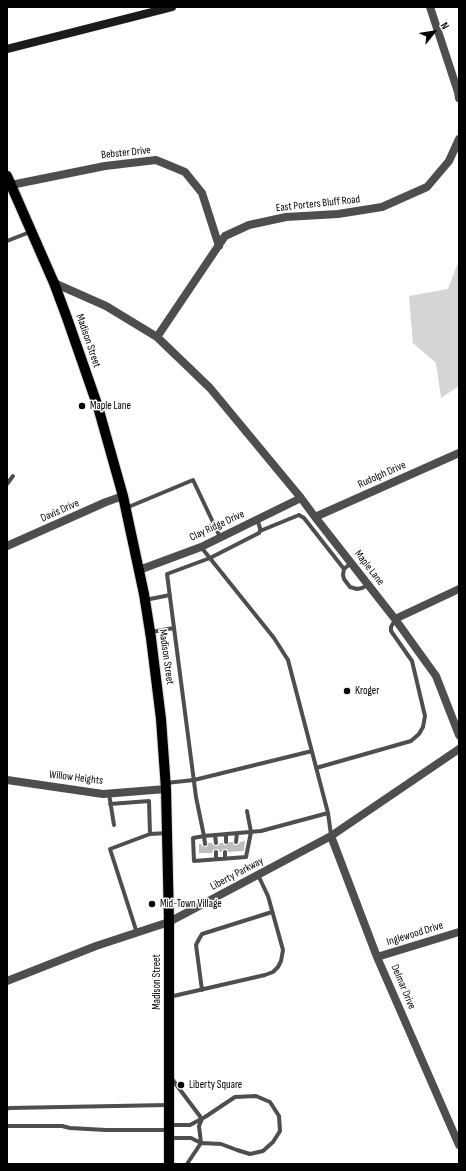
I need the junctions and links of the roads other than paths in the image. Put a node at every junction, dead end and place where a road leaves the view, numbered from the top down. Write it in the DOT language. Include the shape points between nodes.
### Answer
graph roads {
  1 [pos="172,7"];
  2 [pos="430,7"];
  3 [pos="7,49"];
  4 [pos="459,98"];
  5 [pos="459,139"];
  6 [pos="9,181"];
  7 [pos="31,232"];
  8 [pos="7,241"];
  9 [pos="219,246"];
  10 [pos="54,283"];
  11 [pos="157,337"];
  12 [pos="459,453"];
  13 [pos="13,476"];
  14 [pos="7,484"];
  15 [pos="123,496"];
  16 [pos="301,498"];
  17 [pos="126,508"];
  18 [pos="315,517"];
  19 [pos="257,520"];
  20 [pos="260,531"];
  21 [pos="220,537"];
  22 [pos="7,546"];
  23 [pos="201,547"];
  24 [pos="210,558"];
  25 [pos="351,563"];
  26 [pos="344,569"];
  27 [pos="139,570"];
  28 [pos="368,585"];
  29 [pos="459,589"];
  30 [pos="170,595"];
  31 [pos="145,600"];
  32 [pos="395,619"];
  33 [pos="174,628"];
  34 [pos="150,632"];
  35 [pos="459,735"];
  36 [pos="459,749"];
  37 [pos="312,751"];
  38 [pos="316,768"];
  39 [pos="7,780"];
  40 [pos="194,780"];
  41 [pos="166,786"];
  42 [pos="142,791"];
  43 [pos="109,793"];
  44 [pos="143,802"];
  45 [pos="110,804"];
  46 [pos="247,811"];
  47 [pos="328,813"];
  48 [pos="114,826"];
  49 [pos="251,832"];
  50 [pos="168,833"];
  51 [pos="237,833"];
  52 [pos="150,834"];
  53 [pos="226,834"];
  54 [pos="215,835"];
  55 [pos="204,836"];
  56 [pos="331,836"];
  57 [pos="226,842"];
  58 [pos="236,842"];
  59 [pos="216,843"];
  60 [pos="205,844"];
  61 [pos="236,851"];
  62 [pos="216,852"];
  63 [pos="225,852"];
  64 [pos="206,853"];
  65 [pos="235,858"];
  66 [pos="216,859"];
  67 [pos="225,859"];
  68 [pos="206,860"];
  69 [pos="258,875"];
  70 [pos="272,912"];
  71 [pos="169,922"];
  72 [pos="459,932"];
  73 [pos="137,933"];
  74 [pos="377,956"];
  75 [pos="7,981"];
  76 [pos="202,990"];
  77 [pos="169,998"];
  78 [pos="169,1075"];
  79 [pos="169,1105"];
  80 [pos="7,1109"];
  81 [pos="202,1119"];
  82 [pos="7,1126"];
  83 [pos="169,1131"];
  84 [pos="201,1143"];
  85 [pos="459,1145"];
  86 [pos="169,1164"];
  87 [pos="187,1164"];
  1 -- 3 [label="street"];
  2 -- 4 [label="street"];
  5 -- 9 [label="street, East Porters Bluff Road" via="449,161 427,187 382,207 338,214 286,217 249,225 226,236"];
  6 -- 7 [label="main road, Madison Street"];
  6 -- 9 [label="street, Bebster Drive" via="156,160 185,172 202,193"];
  7 -- 8 [label="lane"];
  7 -- 10 [label="main road, Madison Street"];
  9 -- 11 [label="street, East Porters Bluff Road"];
  10 -- 11 [label="street, Maple Lane" via="106,306"];
  10 -- 15 [label="main road, Madison Street" via="98,407"];
  11 -- 16 [label="street, Maple Lane" via="210,388"];
  12 -- 18 [label="street, Rudolph Drive"];
  13 -- 14 [label="lane"];
  15 -- 17 [label="main road, Madison Street"];
  15 -- 22 [label="street, Davis Drive"];
  16 -- 18 [label="street, Maple Lane"];
  16 -- 19 [label="street, Clay Ridge Drive"];
  17 -- 21 [label="lane" via="193,480"];
  17 -- 27 [label="main road, Madison Street"];
  18 -- 25 [label="street, Maple Lane"];
  19 -- 20 [label="lane"];
  19 -- 21 [label="street, Clay Ridge Drive"];
  20 -- 24 [label="lane" via="259,534"];
  20 -- 26 [label="lane" via="299,515"];
  21 -- 23 [label="street, Clay Ridge Drive"];
  23 -- 24 [label="lane"];
  23 -- 27 [label="street, Clay Ridge Drive"];
  24 -- 30 [label="lane" via="167,574"];
  24 -- 37 [label="lane" via="274,638 288,660"];
  25 -- 26 [label="lane"];
  25 -- 28 [label="street, Maple Lane"];
  26 -- 28 [label="lane" via="344,579 350,587 357,589"];
  27 -- 31 [label="main road, Madison Street"];
  28 -- 32 [label="street, Maple Lane"];
  29 -- 32 [label="street"];
  30 -- 31 [label="lane"];
  30 -- 33 [label="lane"];
  31 -- 34 [label="main road, Madison Street"];
  32 -- 35 [label="street, Maple Lane" via="436,676"];
  32 -- 38 [label="lane" via="391,631 412,661 425,716 423,727 411,741"];
  33 -- 34 [label="lane"];
  33 -- 40 [label="lane"];
  34 -- 41 [label="main road, Madison Street"];
  36 -- 56 [label="street, Liberty Parkway"];
  37 -- 38 [label="lane"];
  37 -- 40 [label="lane"];
  38 -- 47 [label="lane"];
  39 -- 43 [label="street, Willow Heights"];
  40 -- 41 [label="lane"];
  40 -- 55 [label="lane"];
  41 -- 42 [label="street, Willow Heights"];
  41 -- 50 [label="main road, Madison Street"];
  42 -- 43 [label="street, Willow Heights"];
  42 -- 44 [label="lane"];
  43 -- 45 [label="lane"];
  44 -- 45 [label="lane"];
  44 -- 52 [label="lane" via="148,801"];
  45 -- 48 [label="lane"];
  46 -- 49 [label="lane"];
  47 -- 49 [label="lane"];
  47 -- 56 [label="lane"];
  49 -- 51 [label="lane"];
  49 -- 65 [label="lane" via="246,857"];
  50 -- 52 [label="lane"];
  50 -- 71 [label="main road, Madison Street"];
  51 -- 53 [label="lane"];
  51 -- 58 [label="lane"];
  52 -- 73 [label="lane" via="110,850"];
  53 -- 54 [label="lane"];
  53 -- 57 [label="lane"];
  54 -- 55 [label="lane"];
  54 -- 59 [label="lane"];
  55 -- 60 [label="lane"];
  55 -- 68 [label="lane" via="193,838 194,861"];
  56 -- 69 [label="street, Liberty Parkway"];
  56 -- 74 [label="street, Delmar Drive"];
  61 -- 65 [label="lane"];
  62 -- 66 [label="lane"];
  63 -- 67 [label="lane"];
  64 -- 68 [label="lane"];
  65 -- 67 [label="lane"];
  66 -- 67 [label="lane"];
  66 -- 68 [label="lane"];
  69 -- 70 [label="lane"];
  69 -- 71 [label="street, Liberty Parkway"];
  70 -- 76 [label="lane" via="202,934 196,946"];
  70 -- 76 [label="lane" via="283,950 282,961 278,967 265,975"];
  71 -- 73 [label="street, Liberty Parkway"];
  71 -- 77 [label="main road, Madison Street"];
  72 -- 74 [label="street, Inglewood Drive"];
  73 -- 75 [label="street, Liberty Parkway" via="96,946"];
  74 -- 85 [label="street, Delmar Drive"];
  76 -- 77 [label="lane"];
  77 -- 78 [label="main road, Madison Street"];
  78 -- 79 [label="main road, Madison Street"];
  78 -- 81 [label="lane"];
  79 -- 80 [label="lane"];
  79 -- 83 [label="main road, Madison Street"];
  81 -- 83 [label="lane"];
  81 -- 84 [label="lane"];
  81 -- 84 [label="lane" via="235,1097 256,1096 270,1102 279,1116 280,1131 263,1151 250,1154 222,1144"];
  82 -- 83 [label="lane"];
  83 -- 84 [label="lane"];
  83 -- 86 [label="main road, Madison Street"];
  84 -- 87 [label="lane"];
}
